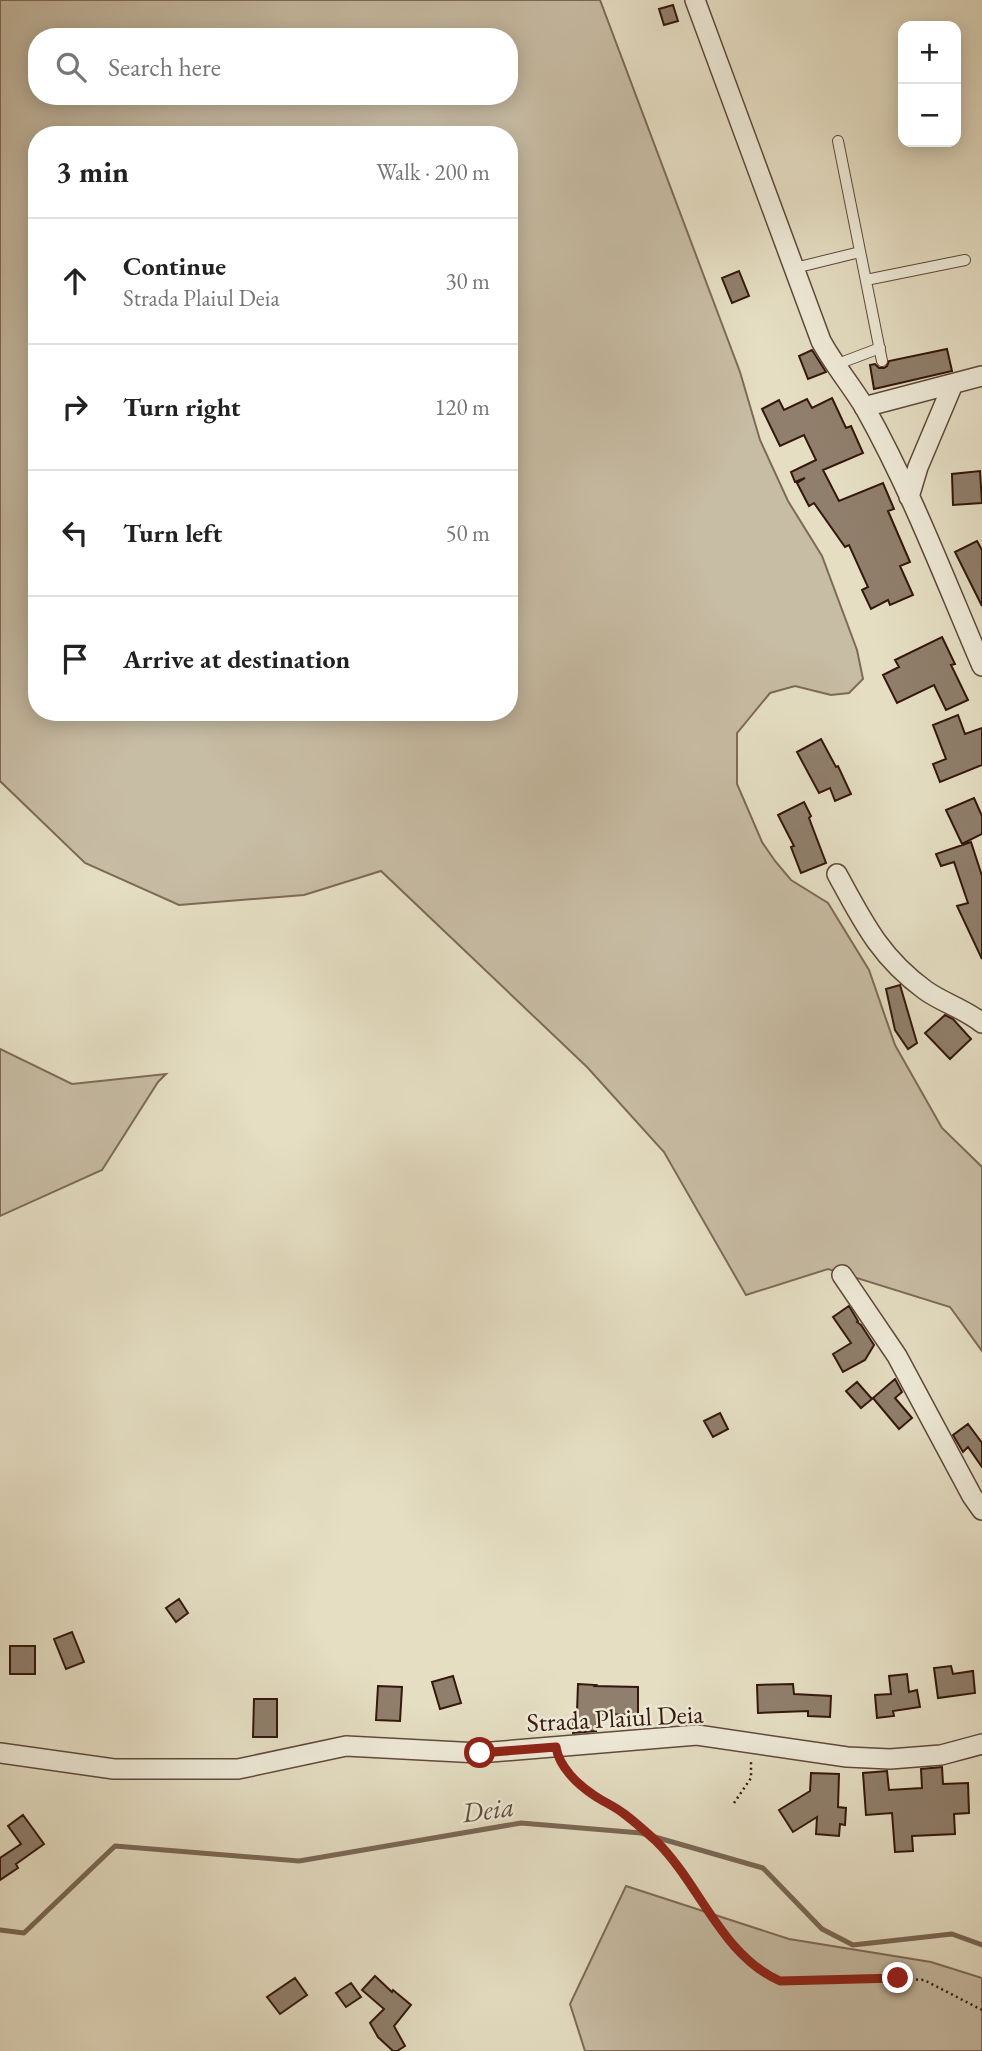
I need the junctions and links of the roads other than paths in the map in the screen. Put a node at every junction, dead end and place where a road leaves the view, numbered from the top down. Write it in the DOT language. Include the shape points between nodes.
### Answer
graph roads {
  1 [pos="695,0"];
  2 [pos="838,141"];
  3 [pos="860,252"];
  4 [pos="965,260"];
  5 [pos="795,268"];
  6 [pos="866,280"];
  7 [pos="880,348"];
  8 [pos="883,361"];
  9 [pos="835,365"];
  10 [pos="982,376"];
  11 [pos="953,384"];
  12 [pos="864,407"];
  13 [pos="909,496"];
  14 [pos="982,666"];
  15 [pos="837,874"];
  16 [pos="982,1023"];
  17 [pos="842,1275"];
  18 [pos="982,1510"];
  19 [pos="982,1744"];
  20 [pos="0,1754"];
  1 -- 5 [label="street"];
  2 -- 3 [label="lane"];
  3 -- 5 [label="lane"];
  3 -- 6 [label="lane"];
  4 -- 6 [label="lane"];
  5 -- 9 [label="street"];
  6 -- 7 [label="lane"];
  7 -- 8 [label="lane"];
  7 -- 9 [label="lane"];
  9 -- 12 [label="street"];
  10 -- 11 [label="street"];
  11 -- 12 [label="street"];
  11 -- 13 [label="street"];
  12 -- 13 [label="street"];
  13 -- 14 [label="street"];
  15 -- 16 [label="street" via="874,940 898,967 927,991"];
  17 -- 18 [label="street" via="897,1356"];
  19 -- 20 [label="street, Strada Plaiul Deia" via="941,1755 890,1759 697,1735 480,1753 346,1745 238,1769 114,1769"];
}
